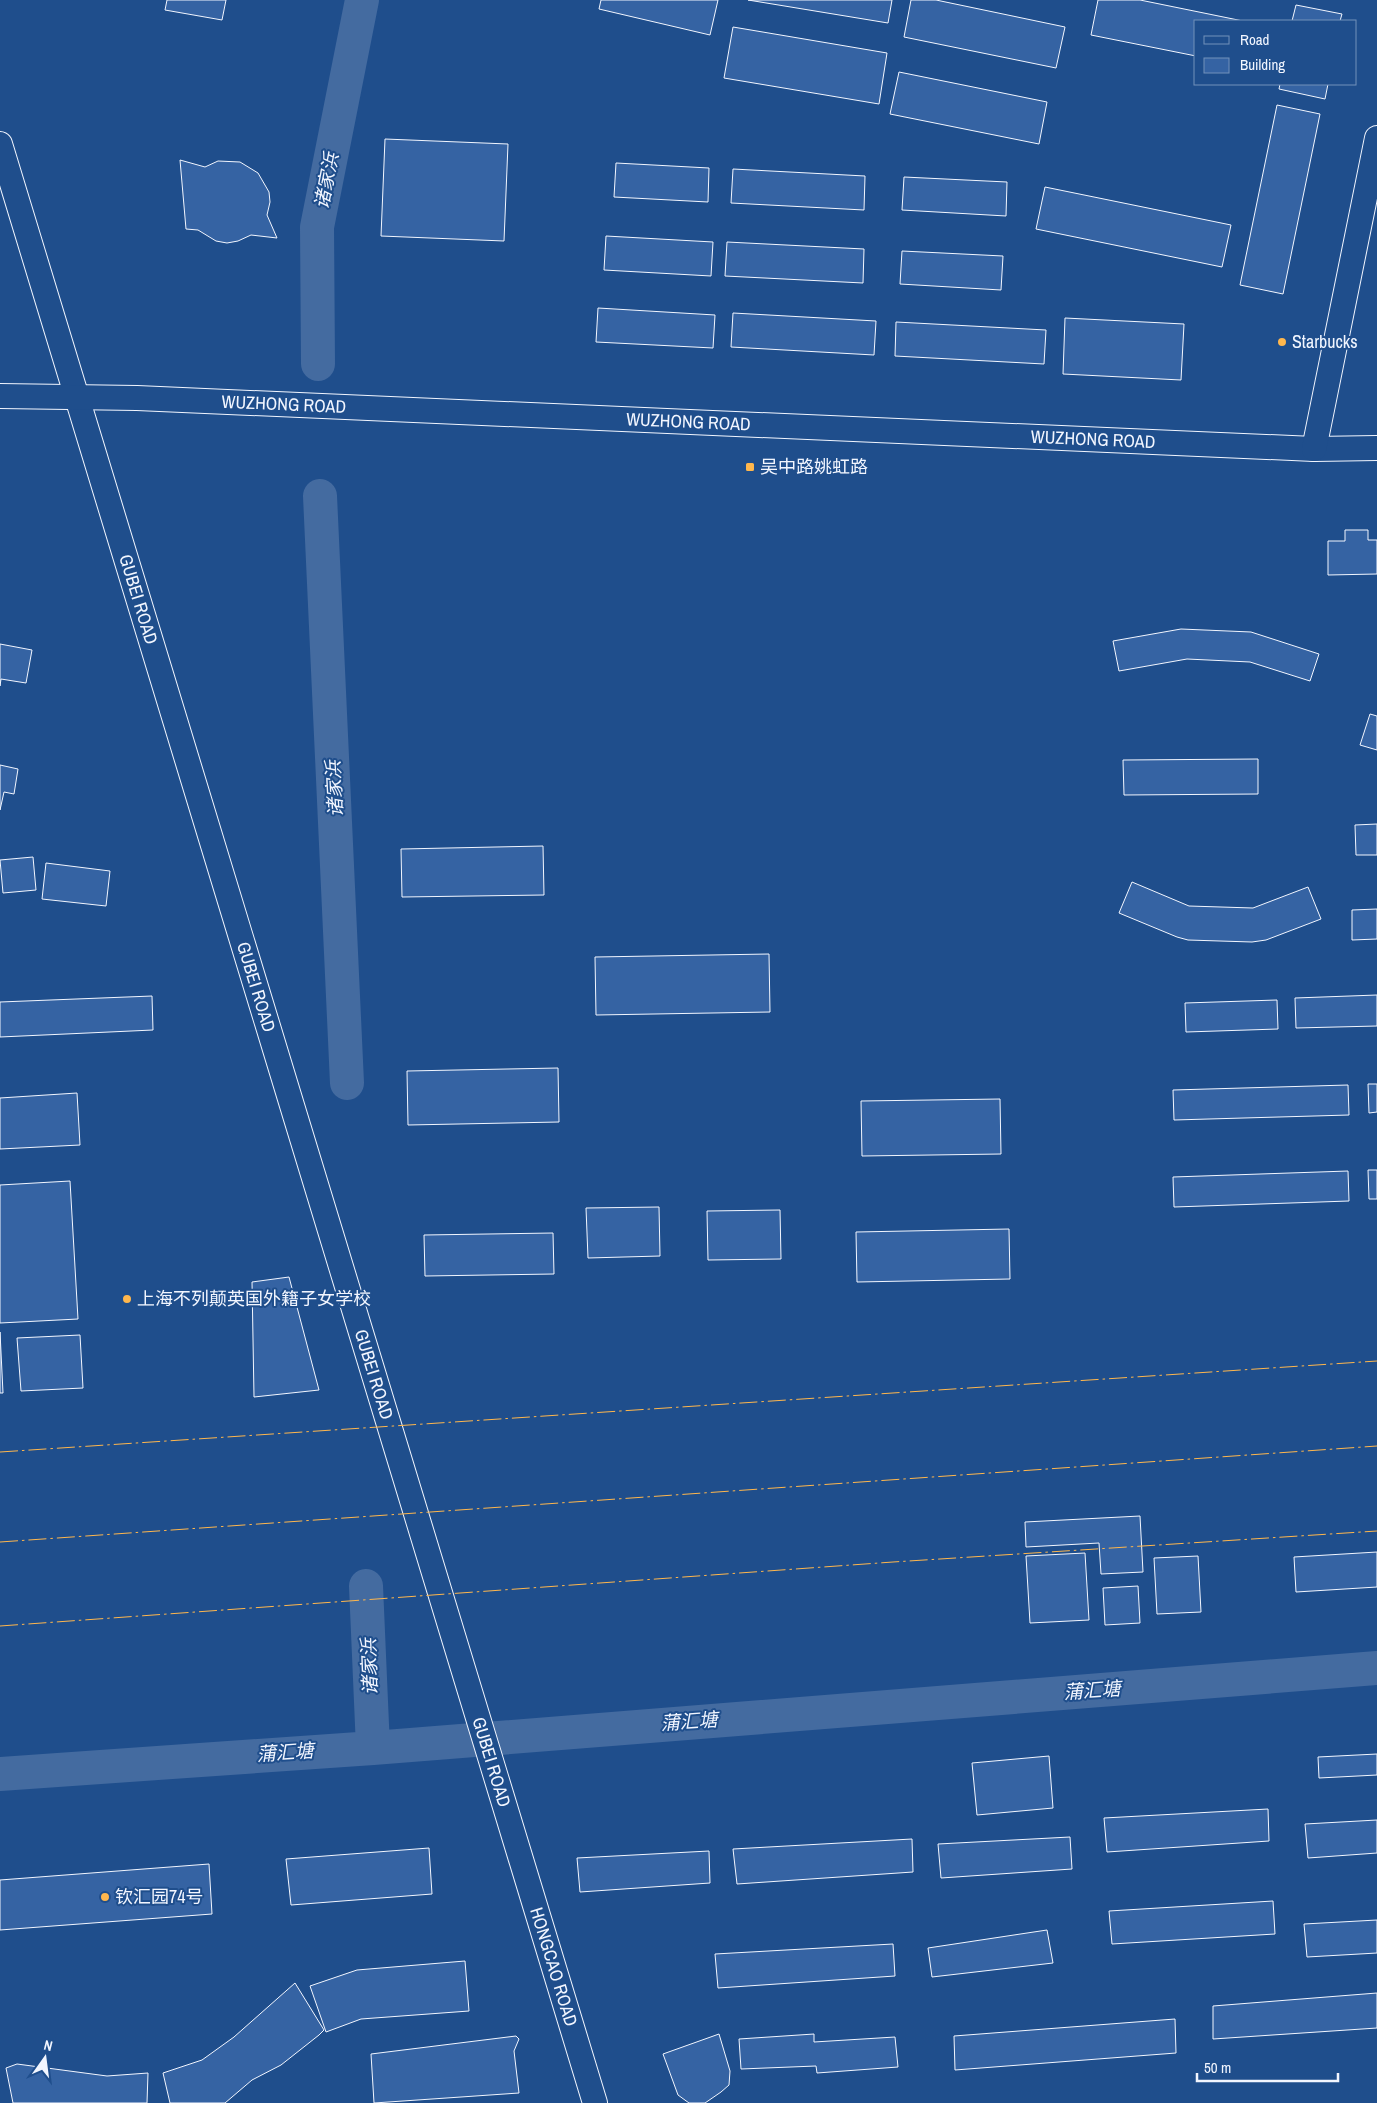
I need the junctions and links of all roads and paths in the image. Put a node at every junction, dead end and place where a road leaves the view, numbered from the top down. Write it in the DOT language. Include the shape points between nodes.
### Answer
graph roads {
  1 [pos="1377,138"];
  2 [pos="0,144"];
  3 [pos="0,396"];
  4 [pos="77,397"];
  5 [pos="1377,448"];
  6 [pos="1314,449"];
  7 [pos="512,1831"];
  8 [pos="595,2103"];
  1 -- 6 [label="main road"];
  2 -- 4 [label="main road, GUBEI ROAD"];
  3 -- 4 [label="main road, WUZHONG ROAD"];
  4 -- 6 [label="main road, WUZHONG ROAD"];
  4 -- 7 [label="main road, GUBEI ROAD"];
  5 -- 6 [label="main road, WUZHONG ROAD"];
  7 -- 8 [label="main road, HONGCAO ROAD"];
}
